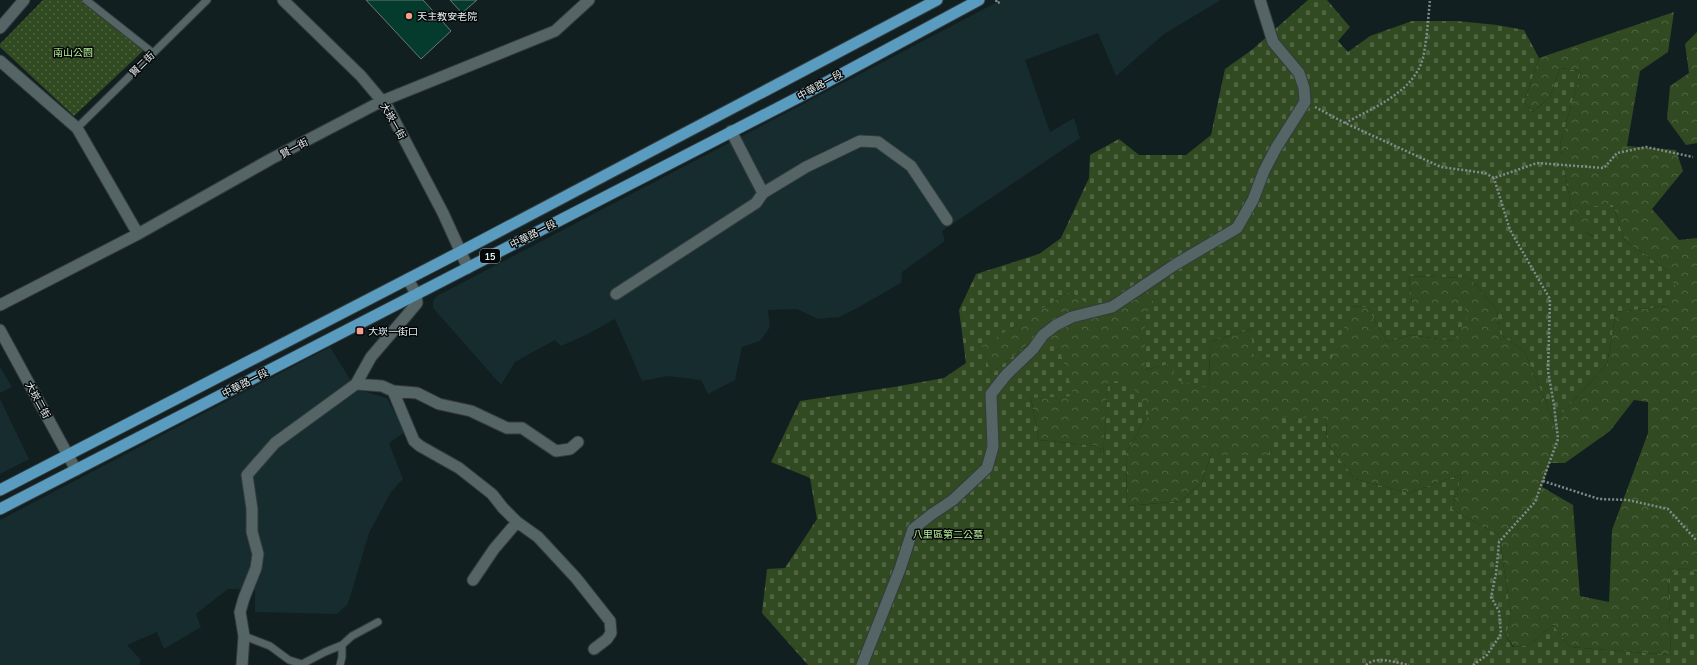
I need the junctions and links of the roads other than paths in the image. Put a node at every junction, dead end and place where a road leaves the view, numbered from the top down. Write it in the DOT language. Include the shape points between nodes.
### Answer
graph roads {
  1 [pos="24,0"];
  2 [pos="86,0"];
  3 [pos="207,0"];
  4 [pos="284,0"];
  5 [pos="589,0"];
  6 [pos="937,0"];
  7 [pos="979,0"];
  8 [pos="1260,0"];
  9 [pos="0,28"];
  10 [pos="153,53"];
  11 [pos="0,61"];
  12 [pos="382,101"];
  13 [pos="77,128"];
  14 [pos="731,131"];
  15 [pos="763,193"];
  16 [pos="947,220"];
  17 [pos="138,234"];
  18 [pos="460,252"];
  19 [pos="468,268"];
  20 [pos="408,279"];
  21 [pos="416,294"];
  22 [pos="616,294"];
  23 [pos="0,304"];
  24 [pos="0,330"];
  25 [pos="356,384"];
  26 [pos="393,391"];
  27 [pos="578,442"];
  28 [pos="68,455"];
  29 [pos="76,470"];
  30 [pos="0,490"];
  31 [pos="0,509"];
  32 [pos="517,522"];
  33 [pos="473,580"];
  34 [pos="378,622"];
  35 [pos="244,636"];
  36 [pos="342,645"];
  37 [pos="594,649"];
  38 [pos="242,665"];
  39 [pos="340,665"];
  40 [pos="862,665"];
  1 -- 9 [label="street"];
  2 -- 10 [label="lane"];
  3 -- 10 [label="lane, 賢二街"];
  4 -- 12 [label="street, 大崁一街" via="361,76"];
  5 -- 12 [label="street, 賢一街" via="555,31"];
  6 -- 18 [label="main road, 中華路一段 / 15"];
  7 -- 14 [label="main road, 中華路一段 / 15"];
  8 -- 40 [label="street" via="1273,42 1299,73 1305,102 1276,148 1253,200 1237,228 1176,264 1112,307 1072,316 1056,325 1006,376 991,394 993,447 986,468 954,500 913,529"];
  10 -- 13 [label="lane, 賢二街"];
  11 -- 13 [label="street"];
  12 -- 17 [label="street, 賢一街" via="271,159"];
  12 -- 18 [label="street, 大崁一街" via="443,213"];
  13 -- 17 [label="street"];
  14 -- 15 [label="street"];
  14 -- 19 [label="main road, 中華路一段 / 15"];
  15 -- 16 [label="street" via="806,167 860,141 878,142 911,166"];
  15 -- 22 [label="street" via="756,203"];
  17 -- 23 [label="street, 賢一街"];
  18 -- 19 [label="street, 大崁一街"];
  18 -- 20 [label="main road, 中華路一段 / 15"];
  19 -- 21 [label="main road, 中華路一段 / 15"];
  20 -- 21 [label="street"];
  20 -- 28 [label="main road, 中華路一段 / 15"];
  21 -- 25 [label="street" via="417,303 371,357"];
  21 -- 29 [label="main road, 中華路一段 / 15"];
  24 -- 28 [label="street, 大崁二街"];
  25 -- 26 [label="street" via="382,386"];
  25 -- 35 [label="street" via="275,443 247,475 252,509 252,532 258,554 256,568 240,612"];
  26 -- 27 [label="street" via="417,393 439,404 471,411 507,428 522,428 556,451 570,449"];
  26 -- 32 [label="street" via="414,441 458,468 492,494"];
  28 -- 29 [label="street, 大崁二街"];
  28 -- 30 [label="main road, 中華路一段 / 15"];
  29 -- 31 [label="main road, 中華路一段 / 15"];
  32 -- 33 [label="street" via="494,549"];
  32 -- 37 [label="street" via="538,537 576,578 610,621 611,633"];
  34 -- 36 [label="lane" via="352,636"];
  35 -- 36 [label="lane" via="270,646 289,660 302,664"];
  35 -- 38 [label="street"];
  36 -- 39 [label="lane"];
}
